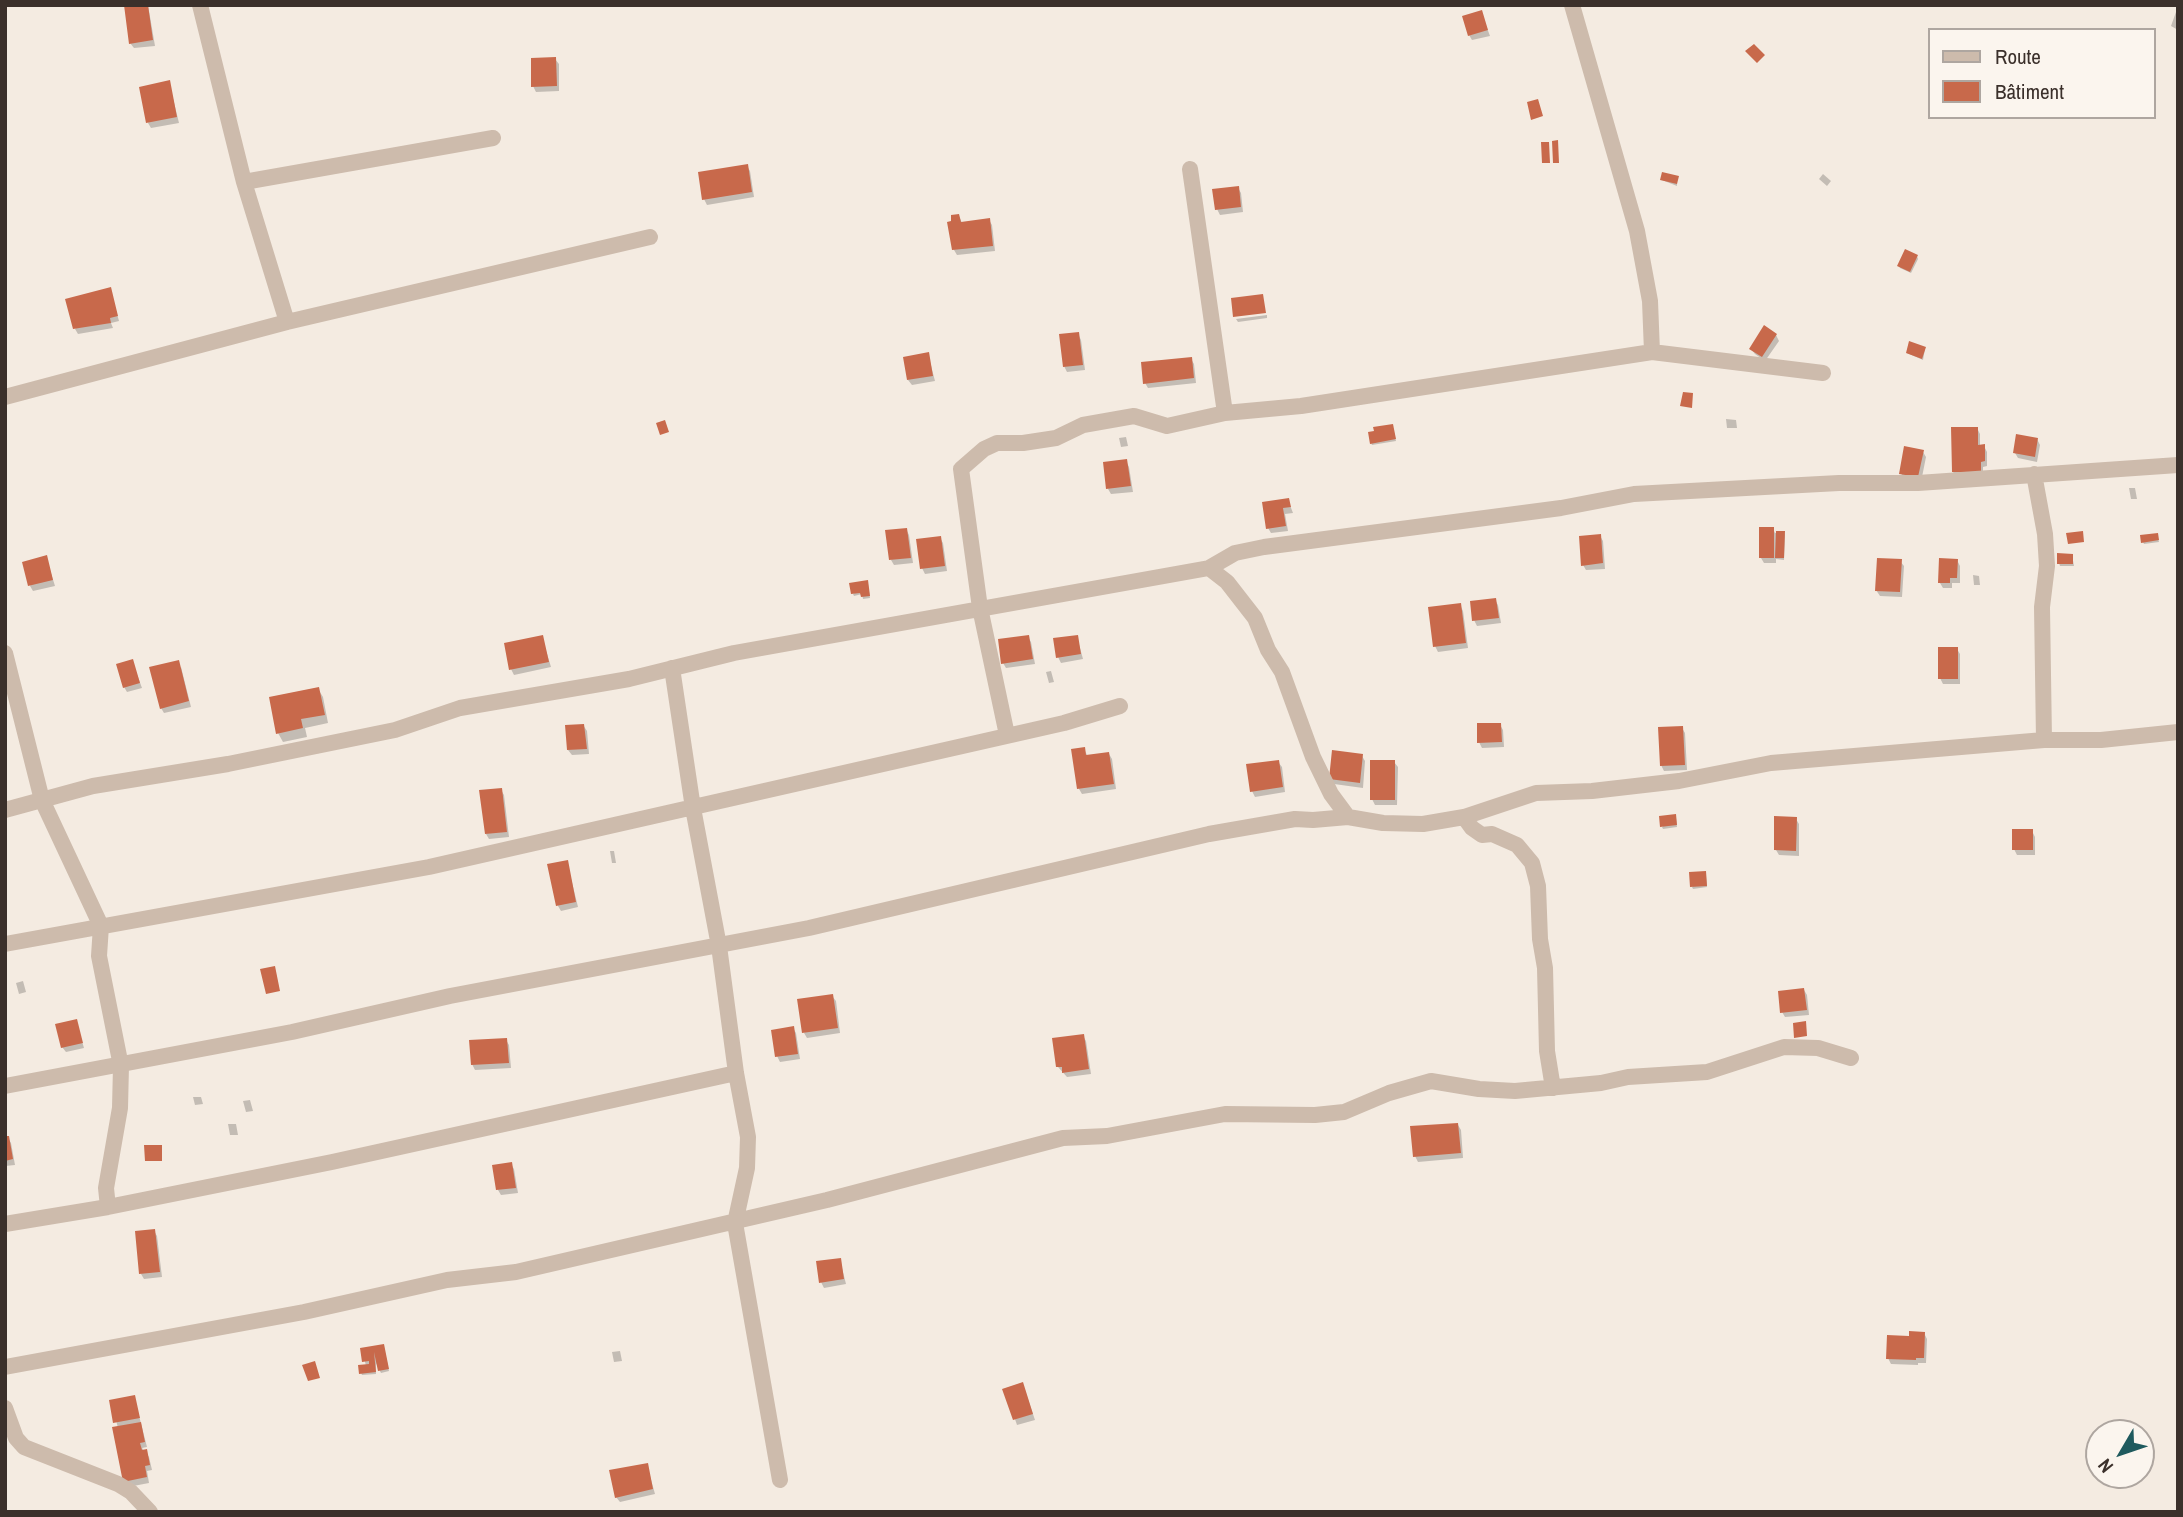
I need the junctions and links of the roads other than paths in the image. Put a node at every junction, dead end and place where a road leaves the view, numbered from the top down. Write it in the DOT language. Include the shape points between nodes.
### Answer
graph roads {
  1 [pos="200,5"];
  2 [pos="1573,5"];
  3 [pos="493,138"];
  4 [pos="1189,169"];
  5 [pos="244,182"];
  6 [pos="650,237"];
  7 [pos="287,322"];
  8 [pos="1652,352"];
  9 [pos="1823,373"];
  10 [pos="5,397"];
  11 [pos="1225,413"];
  12 [pos="2178,464"];
  13 [pos="2034,474"];
  14 [pos="1209,568"];
  15 [pos="980,607"];
  16 [pos="6,661"];
  17 [pos="672,668"];
  18 [pos="1120,706"];
  19 [pos="2178,732"];
  20 [pos="1007,735"];
  21 [pos="2044,740"];
  22 [pos="42,800"];
  23 [pos="693,808"];
  24 [pos="5,810"];
  25 [pos="1348,817"];
  26 [pos="1464,817"];
  27 [pos="100,926"];
  28 [pos="5,944"];
  29 [pos="719,946"];
  30 [pos="1851,1058"];
  31 [pos="121,1066"];
  32 [pos="736,1073"];
  33 [pos="5,1086"];
  34 [pos="1553,1088"];
  35 [pos="108,1207"];
  36 [pos="735,1223"];
  37 [pos="5,1224"];
  38 [pos="5,1367"];
  39 [pos="5,1408"];
  40 [pos="780,1480"];
  41 [pos="150,1512"];
  1 -- 5 [label="street"];
  2 -- 8 [label="street" via="1637,231 1650,301"];
  3 -- 5 [label="street"];
  4 -- 11 [label="street"];
  5 -- 7 [label="street"];
  6 -- 7 [label="street"];
  7 -- 10 [label="street"];
  8 -- 9 [label="street"];
  8 -- 11 [label="street" via="1301,406"];
  11 -- 15 [label="street" via="1167,426 1134,416 1114,419 1083,425 1056,438 997,443 972,457 961,469"];
  12 -- 13 [label="street"];
  13 -- 14 [label="street" via="1634,494 1561,508 1264,547 1235,553"];
  13 -- 21 [label="street" via="2047,566 2042,607"];
  14 -- 15 [label="street"];
  14 -- 25 [label="street" via="1227,582 1255,618 1282,672 1313,757"];
  15 -- 17 [label="street"];
  15 -- 20 [label="street"];
  16 -- 22 [label="street"];
  17 -- 22 [label="street" via="460,708 395,730 93,786"];
  17 -- 23 [label="street"];
  18 -- 20 [label="street"];
  19 -- 21 [label="street"];
  20 -- 23 [label="street"];
  21 -- 26 [label="street" via="1770,763 1679,781 1536,793"];
  22 -- 24 [label="street"];
  22 -- 27 [label="street"];
  23 -- 27 [label="street" via="429,867"];
  23 -- 29 [label="street"];
  25 -- 26 [label="street" via="1423,824"];
  25 -- 29 [label="street" via="1295,819 1209,834"];
  26 -- 34 [label="street" via="1482,835 1492,834 1517,845 1532,863 1538,886"];
  27 -- 28 [label="street"];
  27 -- 31 [label="street" via="99,956"];
  29 -- 31 [label="street" via="450,996"];
  29 -- 32 [label="street"];
  30 -- 34 [label="street" via="1818,1048 1784,1048 1707,1072"];
  31 -- 33 [label="street"];
  31 -- 35 [label="street" via="120,1108 106,1188"];
  32 -- 35 [label="street"];
  32 -- 36 [label="street" via="748,1137 747,1168"];
  34 -- 36 [label="street" via="1479,1089 1431,1081 1344,1112 1225,1114 1107,1136 1063,1138"];
  35 -- 37 [label="street"];
  36 -- 38 [label="street" via="516,1272 447,1280 304,1312"];
  36 -- 40 [label="street"];
  39 -- 41 [label="street" via="24,1447 118,1484"];
}
